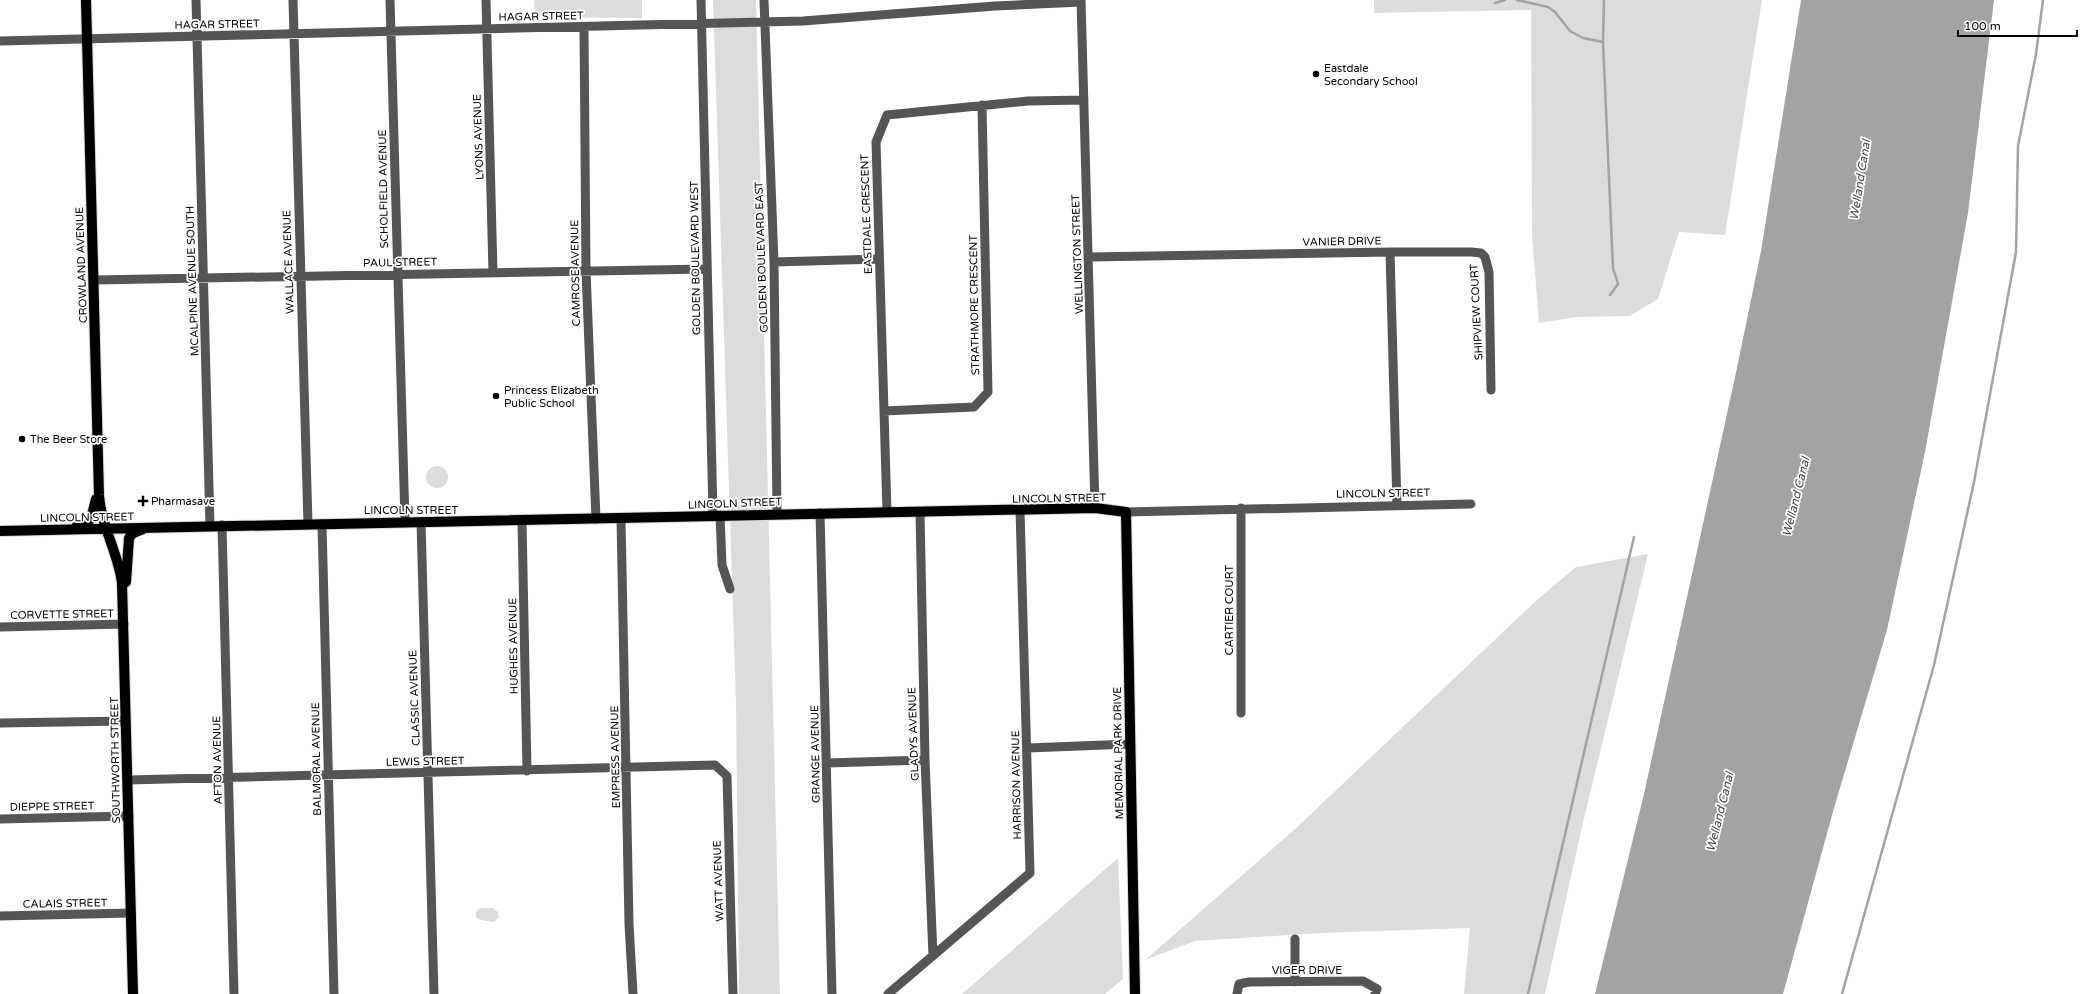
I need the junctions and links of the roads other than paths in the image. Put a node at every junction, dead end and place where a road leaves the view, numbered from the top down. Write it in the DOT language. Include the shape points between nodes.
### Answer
graph roads {
  1 [pos="86,0"];
  2 [pos="196,0"];
  3 [pos="293,0"];
  4 [pos="390,0"];
  5 [pos="486,0"];
  6 [pos="701,0"];
  7 [pos="764,0"];
  8 [pos="1081,1"];
  9 [pos="765,22"];
  10 [pos="702,24"];
  11 [pos="584,27"];
  12 [pos="487,29"];
  13 [pos="391,32"];
  14 [pos="294,34"];
  15 [pos="196,36"];
  16 [pos="87,39"];
  17 [pos="0,41"];
  18 [pos="1084,100"];
  19 [pos="982,106"];
  20 [pos="1390,252"];
  21 [pos="1089,257"];
  22 [pos="879,259"];
  23 [pos="774,262"];
  24 [pos="706,269"];
  25 [pos="586,271"];
  26 [pos="493,273"];
  27 [pos="397,275"];
  28 [pos="301,276"];
  29 [pos="204,278"];
  30 [pos="94,280"];
  31 [pos="1491,390"];
  32 [pos="884,411"];
  33 [pos="98,472"];
  34 [pos="1470,504"];
  35 [pos="1397,505"];
  36 [pos="1095,508"];
  37 [pos="1241,508"];
  38 [pos="1020,510"];
  39 [pos="887,512"];
  40 [pos="920,512"];
  41 [pos="1126,512"];
  42 [pos="820,513"];
  43 [pos="777,514"];
  44 [pos="717,515"];
  45 [pos="596,518"];
  46 [pos="621,519"];
  47 [pos="404,521"];
  48 [pos="522,521"];
  49 [pos="421,522"];
  50 [pos="308,524"];
  51 [pos="322,524"];
  52 [pos="222,525"];
  53 [pos="210,526"];
  54 [pos="147,528"];
  55 [pos="105,529"];
  56 [pos="62,530"];
  57 [pos="0,531"];
  58 [pos="730,589"];
  59 [pos="124,606"];
  60 [pos="124,624"];
  61 [pos="0,627"];
  62 [pos="1241,713"];
  63 [pos="126,721"];
  64 [pos="0,723"];
  65 [pos="1130,744"];
  66 [pos="1028,748"];
  67 [pos="925,760"];
  68 [pos="827,763"];
  69 [pos="627,768"];
  70 [pos="722,770"];
  71 [pos="527,771"];
  72 [pos="429,772"];
  73 [pos="329,775"];
  74 [pos="230,778"];
  75 [pos="128,780"];
  76 [pos="129,816"];
  77 [pos="0,819"];
  78 [pos="131,913"];
  79 [pos="0,916"];
  80 [pos="1295,939"];
  81 [pos="933,956"];
  82 [pos="1295,982"];
  83 [pos="133,994"];
  84 [pos="234,994"];
  85 [pos="334,994"];
  86 [pos="434,994"];
  87 [pos="633,994"];
  88 [pos="733,994"];
  89 [pos="832,994"];
  90 [pos="888,994"];
  91 [pos="1135,994"];
  92 [pos="1237,994"];
  93 [pos="1376,994"];
  1 -- 16 [label="main road, CROWLAND AVENUE"];
  2 -- 15 [label="street, MCALPINE AVENUE SOUTH"];
  3 -- 14 [label="street, WALLACE AVENUE"];
  4 -- 13 [label="street, SCHOLFIELD AVENUE"];
  5 -- 12 [label="street, LYONS AVENUE"];
  6 -- 10 [label="street, GOLDEN BOULEVARD WEST"];
  7 -- 9 [label="street, GOLDEN BOULEVARD EAST"];
  8 -- 9 [label="street, HAGAR STREET" via="842,20"];
  8 -- 18 [label="street, WELLINGTON STREET"];
  9 -- 10 [label="street, HAGAR STREET"];
  9 -- 23 [label="street, GOLDEN BOULEVARD EAST"];
  10 -- 11 [label="street, HAGAR STREET"];
  10 -- 24 [label="street, GOLDEN BOULEVARD WEST"];
  11 -- 12 [label="street, HAGAR STREET"];
  11 -- 25 [label="street, CAMROSE AVENUE"];
  12 -- 13 [label="street, HAGAR STREET"];
  12 -- 26 [label="street, LYONS AVENUE"];
  13 -- 14 [label="street, HAGAR STREET"];
  13 -- 27 [label="street, SCHOLFIELD AVENUE"];
  14 -- 15 [label="street, HAGAR STREET"];
  14 -- 28 [label="street, WALLACE AVENUE"];
  15 -- 16 [label="street, HAGAR STREET"];
  15 -- 29 [label="street, MCALPINE AVENUE SOUTH"];
  16 -- 17 [label="street, HAGAR STREET"];
  16 -- 30 [label="main road, CROWLAND AVENUE"];
  18 -- 19 [label="street, EASTDALE CRESCENT"];
  18 -- 21 [label="street, WELLINGTON STREET"];
  19 -- 22 [label="street, EASTDALE CRESCENT" via="887,114 876,142"];
  19 -- 32 [label="street, STRATHMORE CRESCENT" via="988,392 974,407"];
  20 -- 21 [label="street, VANIER DRIVE"];
  20 -- 31 [label="street, SHIPVIEW COURT" via="1471,252 1480,253 1485,257 1489,272"];
  20 -- 35 [label="street, VANIER DRIVE"];
  21 -- 36 [label="street, WELLINGTON STREET"];
  22 -- 23 [label="street"];
  22 -- 32 [label="street, EASTDALE CRESCENT"];
  23 -- 43 [label="street, GOLDEN BOULEVARD EAST"];
  24 -- 25 [label="street, PAUL STREET"];
  24 -- 44 [label="street, GOLDEN BOULEVARD WEST"];
  25 -- 26 [label="street, PAUL STREET"];
  25 -- 45 [label="street, CAMROSE AVENUE"];
  26 -- 27 [label="street, PAUL STREET"];
  27 -- 28 [label="street, PAUL STREET"];
  27 -- 47 [label="street, SCHOLFIELD AVENUE"];
  28 -- 29 [label="street, PAUL STREET"];
  28 -- 50 [label="street, WALLACE AVENUE"];
  29 -- 30 [label="street, PAUL STREET"];
  29 -- 53 [label="street, MCALPINE AVENUE SOUTH"];
  30 -- 33 [label="main road, CROWLAND AVENUE"];
  32 -- 39 [label="street, EASTDALE CRESCENT"];
  33 -- 55 [label="main road, CROWLAND AVENUE"];
  33 -- 56 [label="main road" via="96,502 91,519 82,525"];
  34 -- 35 [label="street, LINCOLN STREET"];
  35 -- 37 [label="street, LINCOLN STREET"];
  36 -- 38 [label="main road, LINCOLN STREET"];
  36 -- 41 [label="main road, LINCOLN STREET"];
  37 -- 41 [label="street, LINCOLN STREET"];
  37 -- 62 [label="street, CARTIER COURT"];
  38 -- 40 [label="main road, LINCOLN STREET"];
  38 -- 66 [label="street, HARRISON AVENUE"];
  39 -- 40 [label="main road, LINCOLN STREET"];
  39 -- 42 [label="main road, LINCOLN STREET"];
  40 -- 67 [label="street, GLADYS AVENUE"];
  41 -- 65 [label="main road, MEMORIAL PARK DRIVE"];
  42 -- 43 [label="main road, LINCOLN STREET"];
  42 -- 68 [label="street, GRANGE AVENUE"];
  43 -- 44 [label="main road, LINCOLN STREET"];
  44 -- 46 [label="main road, LINCOLN STREET"];
  44 -- 58 [label="street, GOLDEN BOULEVARD WEST" via="722,564"];
  45 -- 46 [label="main road, LINCOLN STREET"];
  45 -- 48 [label="main road, LINCOLN STREET"];
  46 -- 69 [label="street, EMPRESS AVENUE"];
  47 -- 49 [label="main road, LINCOLN STREET"];
  47 -- 51 [label="main road, LINCOLN STREET"];
  48 -- 49 [label="main road, LINCOLN STREET"];
  48 -- 71 [label="street, HUGHES AVENUE"];
  49 -- 72 [label="street, CLASSIC AVENUE"];
  50 -- 51 [label="main road, LINCOLN STREET"];
  50 -- 52 [label="main road, LINCOLN STREET"];
  51 -- 73 [label="street, BALMORAL AVENUE"];
  52 -- 53 [label="main road, LINCOLN STREET"];
  52 -- 74 [label="street, AFTON AVENUE"];
  53 -- 54 [label="main road, LINCOLN STREET"];
  54 -- 55 [label="main road, LINCOLN STREET"];
  54 -- 59 [label="main road" via="132,533 129,538"];
  55 -- 56 [label="main road, LINCOLN STREET"];
  55 -- 59 [label="main road, SOUTHWORTH STREET" via="120,570"];
  56 -- 57 [label="main road, LINCOLN STREET"];
  59 -- 60 [label="main road, SOUTHWORTH STREET"];
  60 -- 61 [label="street, CORVETTE STREET"];
  60 -- 63 [label="main road, SOUTHWORTH STREET"];
  63 -- 64 [label="street"];
  63 -- 75 [label="main road, SOUTHWORTH STREET"];
  65 -- 66 [label="street"];
  65 -- 91 [label="main road, MEMORIAL PARK DRIVE"];
  66 -- 81 [label="street, HARRISON AVENUE" via="1030,873"];
  67 -- 68 [label="street"];
  67 -- 81 [label="street, GLADYS AVENUE"];
  68 -- 89 [label="street, GRANGE AVENUE"];
  69 -- 70 [label="street, LEWIS STREET" via="715,765"];
  69 -- 71 [label="street, LEWIS STREET"];
  69 -- 87 [label="street, EMPRESS AVENUE" via="629,924"];
  70 -- 88 [label="street, WATT AVENUE" via="727,776"];
  71 -- 72 [label="street, LEWIS STREET"];
  72 -- 73 [label="street, LEWIS STREET"];
  72 -- 86 [label="street, CLASSIC AVENUE"];
  73 -- 74 [label="street, LEWIS STREET"];
  73 -- 85 [label="street, BALMORAL AVENUE"];
  74 -- 75 [label="street, LEWIS STREET"];
  74 -- 84 [label="street, AFTON AVENUE"];
  75 -- 76 [label="main road, SOUTHWORTH STREET"];
  76 -- 77 [label="street, DIEPPE STREET"];
  76 -- 78 [label="main road, SOUTHWORTH STREET"];
  78 -- 79 [label="street, CALAIS STREET"];
  78 -- 83 [label="main road, SOUTHWORTH STREET"];
  80 -- 82 [label="street"];
  81 -- 90 [label="street, HARRISON AVENUE"];
  82 -- 92 [label="street, VIGER DRIVE" via="1238,984"];
  82 -- 93 [label="street, VIGER DRIVE" via="1363,981 1377,989"];
}
